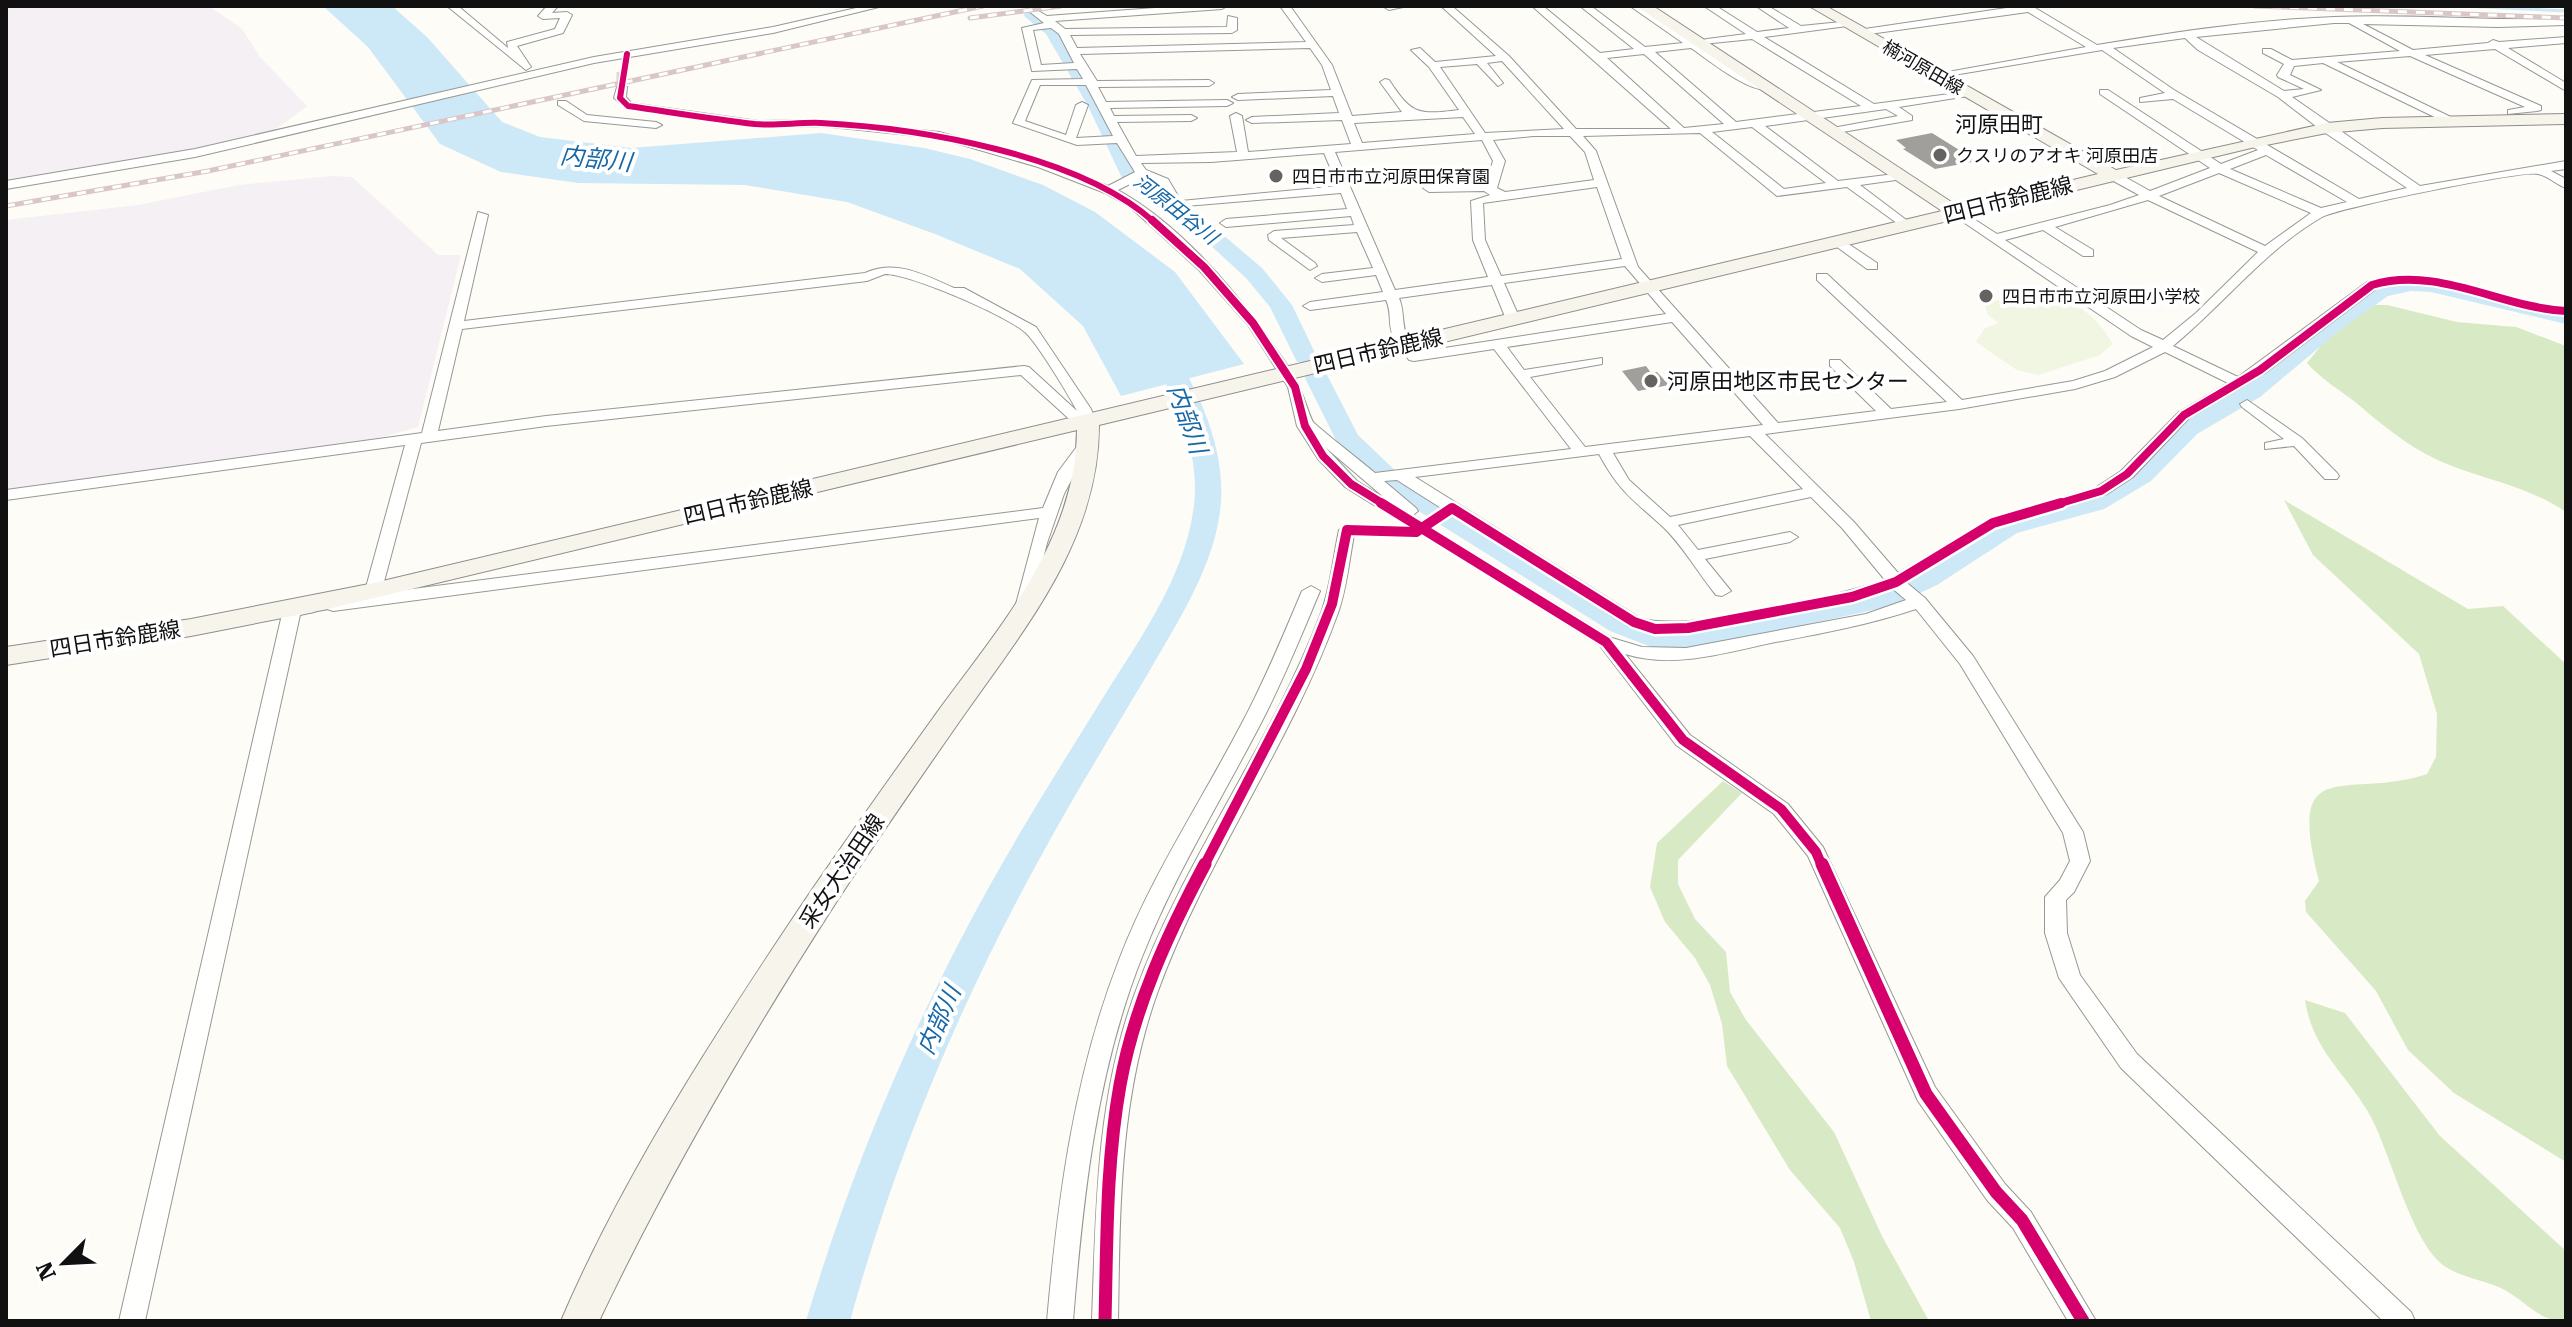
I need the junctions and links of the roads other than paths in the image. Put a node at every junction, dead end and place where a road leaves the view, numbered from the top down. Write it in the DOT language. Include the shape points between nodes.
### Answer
graph roads {
  1 [pos="452,6"];
  2 [pos="553,6"];
  3 [pos="878,6"];
  4 [pos="1222,6"];
  5 [pos="1285,6"];
  6 [pos="1403,6"];
  7 [pos="1446,6"];
  8 [pos="1537,6"];
  9 [pos="1585,6"];
  10 [pos="1635,6"];
  11 [pos="1643,6"];
  12 [pos="1652,6"];
  13 [pos="1709,6"];
  14 [pos="1761,6"];
  15 [pos="1816,6"];
  16 [pos="1389,7"];
  17 [pos="2028,8"];
  18 [pos="1035,12"];
  19 [pos="1140,12"];
  20 [pos="2348,20"];
  21 [pos="2566,22"];
  22 [pos="1847,23"];
  23 [pos="2461,24"];
  24 [pos="1052,26"];
  25 [pos="1800,30"];
  26 [pos="1146,31"];
  27 [pos="1862,32"];
  28 [pos="2187,35"];
  29 [pos="1755,36"];
  30 [pos="2566,40"];
  31 [pos="1707,42"];
  32 [pos="1314,45"];
  33 [pos="1692,45"];
  34 [pos="2496,45"];
  35 [pos="2100,48"];
  36 [pos="1416,50"];
  37 [pos="1645,50"];
  38 [pos="1075,51"];
  39 [pos="2267,51"];
  40 [pos="1230,53"];
  41 [pos="2411,53"];
  42 [pos="627,54"];
  43 [pos="1142,54"];
  44 [pos="2389,55"];
  45 [pos="1598,56"];
  46 [pos="1505,58"];
  47 [pos="1479,60"];
  48 [pos="2326,61"];
  49 [pos="1433,65"];
  50 [pos="1077,66"];
  51 [pos="2286,71"];
  52 [pos="527,72"];
  53 [pos="622,72"];
  54 [pos="1936,75"];
  55 [pos="1385,82"];
  56 [pos="1088,83"];
  57 [pos="1209,83"];
  58 [pos="1498,83"];
  59 [pos="622,87"];
  60 [pos="2566,88"];
  61 [pos="1770,91"];
  62 [pos="2104,92"];
  63 [pos="1338,93"];
  64 [pos="1968,93"];
  65 [pos="2175,95"];
  66 [pos="2282,95"];
  67 [pos="1238,97"];
  68 [pos="2144,100"];
  69 [pos="562,103"];
  70 [pos="1227,103"];
  71 [pos="1082,105"];
  72 [pos="1104,105"];
  73 [pos="1888,105"];
  74 [pos="1871,107"];
  75 [pos="1465,113"];
  76 [pos="1409,115"];
  77 [pos="1236,116"];
  78 [pos="2520,116"];
  79 [pos="1811,117"];
  80 [pos="1191,118"];
  81 [pos="1347,118"];
  82 [pos="1111,119"];
  83 [pos="2566,119"];
  84 [pos="1252,120"];
  85 [pos="2453,122"];
  86 [pos="1755,124"];
  87 [pos="656,125"];
  88 [pos="1734,126"];
  89 [pos="2326,128"];
  90 [pos="1702,129"];
  91 [pos="1831,131"];
  92 [pos="1574,132"];
  93 [pos="1681,132"];
  94 [pos="1118,139"];
  95 [pos="1485,139"];
  96 [pos="1070,140"];
  97 [pos="2251,143"];
  98 [pos="1357,145"];
  99 [pos="1327,147"];
  100 [pos="1432,149"];
  101 [pos="2267,151"];
  102 [pos="2200,154"];
  103 [pos="1243,155"];
  104 [pos="1132,160"];
  105 [pos="2566,165"];
  106 [pos="2220,169"];
  107 [pos="2538,169"];
  108 [pos="2112,175"];
  109 [pos="1899,176"];
  110 [pos="1135,177"];
  111 [pos="1601,183"];
  112 [pos="1843,184"];
  113 [pos="2566,184"];
  114 [pos="6,185"];
  115 [pos="1491,187"];
  116 [pos="1429,188"];
  117 [pos="1345,189"];
  118 [pos="1109,190"];
  119 [pos="2418,190"];
  120 [pos="1503,196"];
  121 [pos="2150,196"];
  122 [pos="2356,202"];
  123 [pos="1354,212"];
  124 [pos="2320,212"];
  125 [pos="1956,213"];
  126 [pos="482,215"];
  127 [pos="1226,223"];
  128 [pos="1905,225"];
  129 [pos="2045,226"];
  130 [pos="1361,228"];
  131 [pos="1994,239"];
  132 [pos="1838,241"];
  133 [pos="2266,251"];
  134 [pos="2088,253"];
  135 [pos="1629,262"];
  136 [pos="1310,266"];
  137 [pos="1872,266"];
  138 [pos="1379,271"];
  139 [pos="1822,277"];
  140 [pos="1322,278"];
  141 [pos="1495,282"];
  142 [pos="1650,286"];
  143 [pos="1391,297"];
  144 [pos="1310,306"];
  145 [pos="2566,311"];
  146 [pos="1676,317"];
  147 [pos="1513,319"];
  148 [pos="456,326"];
  149 [pos="1497,344"];
  150 [pos="2162,348"];
  151 [pos="1597,361"];
  152 [pos="1835,363"];
  153 [pos="1281,374"];
  154 [pos="1519,375"];
  155 [pos="2240,383"];
  156 [pos="2247,404"];
  157 [pos="1959,405"];
  158 [pos="1888,414"];
  159 [pos="1305,426"];
  160 [pos="1775,429"];
  161 [pos="1088,430"];
  162 [pos="1755,432"];
  163 [pos="421,438"];
  164 [pos="2297,441"];
  165 [pos="2270,446"];
  166 [pos="1604,450"];
  167 [pos="1581,452"];
  168 [pos="1397,474"];
  169 [pos="2331,476"];
  170 [pos="1375,478"];
  171 [pos="1814,492"];
  172 [pos="6,495"];
  173 [pos="1049,512"];
  174 [pos="1439,515"];
  175 [pos="1667,522"];
  176 [pos="1790,537"];
  177 [pos="1695,556"];
  178 [pos="374,591"];
  179 [pos="1311,591"];
  180 [pos="1722,591"];
  181 [pos="1907,591"];
  182 [pos="292,610"];
  183 [pos="1023,611"];
  184 [pos="1606,642"];
  185 [pos="6,656"];
  186 [pos="132,1321"];
  187 [pos="580,1321"];
  188 [pos="1060,1321"];
  189 [pos="1105,1321"];
  190 [pos="2083,1321"];
  191 [pos="2402,1321"];
  1 -- 52 [label="street"];
  2 -- 52 [label="street" via="543,16 567,15 559,31 511,44"];
  3 -- 42 [label="street"];
  4 -- 19 [label="street"];
  5 -- 32 [label="street"];
  6 -- 16 [label="street"];
  7 -- 46 [label="street"];
  8 -- 45 [label="street"];
  9 -- 37 [label="street"];
  10 -- 33 [label="street"];
  11 -- 61 [label="main road"];
  12 -- 31 [label="street"];
  13 -- 29 [label="street"];
  14 -- 25 [label="street"];
  15 -- 22 [label="main road, 楠河原田線"];
  17 -- 27 [label="street"];
  17 -- 35 [label="street"];
  18 -- 24 [label="street"];
  19 -- 24 [label="street"];
  19 -- 26 [label="street"];
  20 -- 23 [label="street"];
  20 -- 28 [label="street"];
  20 -- 41 [label="street"];
  21 -- 23 [label="street"];
  22 -- 25 [label="street"];
  22 -- 27 [label="main road, 楠河原田線"];
  23 -- 34 [label="street"];
  24 -- 26 [label="street"];
  24 -- 38 [label="street"];
  24 -- 50 [label="street" via="1027,28 1036,69"];
  25 -- 29 [label="street"];
  26 -- 40 [label="street" via="1232,24"];
  26 -- 43 [label="street"];
  27 -- 54 [label="main road, 楠河原田線"];
  28 -- 35 [label="street"];
  28 -- 66 [label="street"];
  29 -- 31 [label="street"];
  29 -- 74 [label="street"];
  30 -- 34 [label="street"];
  31 -- 61 [label="street" via="1751,70"];
  32 -- 40 [label="street"];
  32 -- 63 [label="street"];
  33 -- 37 [label="street"];
  33 -- 61 [label="street"];
  34 -- 41 [label="street"];
  34 -- 60 [label="street"];
  35 -- 54 [label="street"];
  35 -- 65 [label="street"];
  36 -- 49 [label="street"];
  37 -- 45 [label="street"];
  37 -- 88 [label="street"];
  38 -- 43 [label="street"];
  38 -- 50 [label="street"];
  39 -- 51 [label="street"];
  40 -- 43 [label="street"];
  41 -- 44 [label="street"];
  41 -- 78 [label="street" via="2537,108"];
  42 -- 52 [label="street"];
  42 -- 53 [label="street"];
  44 -- 48 [label="street"];
  44 -- 78 [label="street"];
  45 -- 93 [label="street"];
  46 -- 47 [label="street"];
  46 -- 92 [label="street"];
  47 -- 49 [label="street"];
  47 -- 58 [label="street"];
  48 -- 51 [label="street"];
  48 -- 85 [label="street"];
  49 -- 75 [label="street"];
  50 -- 56 [label="street"];
  51 -- 66 [label="street" via="2316,90"];
  52 -- 114 [label="street" via="195,153"];
  54 -- 64 [label="main road, 楠河原田線"];
  55 -- 76 [label="street"];
  56 -- 57 [label="street"];
  56 -- 72 [label="street"];
  56 -- 96 [label="street" via="1036,82 1019,123"];
  59 -- 118 [label="street" via="620,98 628,106 675,114 939,135 1042,164"];
  61 -- 79 [label="main road"];
  62 -- 102 [label="street"];
  63 -- 67 [label="street"];
  63 -- 81 [label="street"];
  64 -- 73 [label="street"];
  64 -- 108 [label="main road, 楠河原田線"];
  65 -- 68 [label="street"];
  65 -- 97 [label="street"];
  66 -- 89 [label="street"];
  69 -- 87 [label="street" via="584,118"];
  70 -- 72 [label="street"];
  71 -- 96 [label="street"];
  72 -- 82 [label="street"];
  73 -- 74 [label="street"];
  73 -- 91 [label="street" via="1908,118"];
  74 -- 79 [label="street"];
  75 -- 76 [label="street"];
  75 -- 95 [label="street"];
  76 -- 81 [label="street"];
  77 -- 103 [label="street"];
  78 -- 83 [label="main road, 四日市鈴鹿線"];
  78 -- 85 [label="main road, 四日市鈴鹿線"];
  79 -- 86 [label="street"];
  79 -- 91 [label="main road"];
  80 -- 82 [label="street"];
  81 -- 84 [label="street"];
  81 -- 98 [label="street"];
  82 -- 94 [label="street"];
  85 -- 89 [label="main road, 四日市鈴鹿線"];
  86 -- 88 [label="street"];
  86 -- 112 [label="street"];
  88 -- 90 [label="street"];
  89 -- 97 [label="main road, 四日市鈴鹿線"];
  89 -- 119 [label="street"];
  90 -- 93 [label="street"];
  90 -- 112 [label="street" via="1781,193"];
  91 -- 109 [label="main road"];
  92 -- 93 [label="street"];
  92 -- 95 [label="street"];
  92 -- 111 [label="street" via="1590,151"];
  94 -- 96 [label="street"];
  94 -- 104 [label="street"];
  95 -- 98 [label="street"];
  95 -- 100 [label="street"];
  95 -- 115 [label="street" via="1499,161"];
  97 -- 101 [label="street"];
  97 -- 102 [label="main road, 四日市鈴鹿線"];
  98 -- 99 [label="street"];
  99 -- 103 [label="street"];
  99 -- 117 [label="street"];
  101 -- 106 [label="street"];
  101 -- 122 [label="street"];
  102 -- 106 [label="street"];
  102 -- 108 [label="main road, 四日市鈴鹿線"];
  103 -- 104 [label="street"];
  104 -- 110 [label="street"];
  105 -- 107 [label="street"];
  106 -- 121 [label="street"];
  106 -- 124 [label="street"];
  107 -- 113 [label="street"];
  107 -- 119 [label="street"];
  108 -- 121 [label="street"];
  108 -- 125 [label="main road, 四日市鈴鹿線"];
  109 -- 112 [label="street"];
  109 -- 125 [label="main road"];
  110 -- 117 [label="street" via="1152,174 1166,182 1180,202"];
  110 -- 118 [label="street"];
  111 -- 120 [label="street"];
  111 -- 135 [label="street"];
  112 -- 128 [label="street"];
  115 -- 116 [label="street"];
  115 -- 120 [label="street"];
  117 -- 123 [label="street"];
  118 -- 153 [label="street" via="1134,204 1204,267 1253,323"];
  119 -- 122 [label="street"];
  120 -- 141 [label="street" via="1477,201 1479,240"];
  121 -- 129 [label="street"];
  121 -- 133 [label="street"];
  122 -- 124 [label="street"];
  123 -- 127 [label="street"];
  123 -- 130 [label="street"];
  124 -- 133 [label="street"];
  125 -- 128 [label="main road, 四日市鈴鹿線"];
  125 -- 131 [label="street"];
  126 -- 148 [label="street"];
  128 -- 132 [label="main road, 四日市鈴鹿線"];
  129 -- 131 [label="street"];
  129 -- 134 [label="street"];
  130 -- 136 [label="street" via="1274,235"];
  130 -- 138 [label="street"];
  131 -- 150 [label="street"];
  132 -- 137 [label="street"];
  132 -- 142 [label="main road, 四日市鈴鹿線"];
  133 -- 150 [label="street"];
  135 -- 141 [label="street"];
  135 -- 142 [label="street"];
  138 -- 140 [label="street"];
  138 -- 143 [label="street"];
  139 -- 157 [label="street"];
  141 -- 143 [label="street"];
  141 -- 147 [label="street"];
  142 -- 146 [label="street"];
  142 -- 147 [label="main road, 四日市鈴鹿線"];
  143 -- 144 [label="street"];
  143 -- 149 [label="street" via="1395,327 1414,357"];
  145 -- 155 [label="street" via="2438,282 2385,281 2372,285"];
  146 -- 149 [label="street"];
  146 -- 160 [label="street"];
  147 -- 153 [label="main road, 四日市鈴鹿線"];
  148 -- 161 [label="street" via="867,277 885,270 970,297 1031,330 1077,397"];
  148 -- 163 [label="street"];
  149 -- 154 [label="street"];
  150 -- 155 [label="street"];
  150 -- 157 [label="street" via="2075,385"];
  151 -- 154 [label="street"];
  152 -- 158 [label="street"];
  153 -- 159 [label="street" via="1295,387"];
  153 -- 161 [label="main road, 四日市鈴鹿線" via="1132,410"];
  154 -- 167 [label="street"];
  155 -- 181 [label="street" via="2184,415 2110,486 1993,523"];
  156 -- 164 [label="street"];
  157 -- 158 [label="street"];
  158 -- 160 [label="street"];
  159 -- 170 [label="street"];
  159 -- 174 [label="street" via="1323,456 1351,484"];
  160 -- 162 [label="street"];
  161 -- 163 [label="street" via="1024,370"];
  161 -- 173 [label="street"];
  161 -- 178 [label="main road, 四日市鈴鹿線"];
  161 -- 183 [label="main road, 采女大治田線" via="1066,540"];
  162 -- 166 [label="street"];
  162 -- 171 [label="street"];
  163 -- 172 [label="street"];
  163 -- 178 [label="street"];
  164 -- 165 [label="street"];
  164 -- 169 [label="street"];
  166 -- 167 [label="street"];
  166 -- 175 [label="street" via="1622,482"];
  167 -- 168 [label="street"];
  168 -- 170 [label="street"];
  168 -- 174 [label="street"];
  170 -- 174 [label="street" via="1412,514"];
  171 -- 175 [label="street"];
  171 -- 181 [label="street"];
  173 -- 182 [label="street"];
  173 -- 183 [label="street"];
  174 -- 181 [label="street" via="1655,629"];
  174 -- 184 [label="street"];
  174 -- 189 [label="street" via="1416,532 1347,530 1330,612 1158,963 1128,1049 1116,1115"];
  175 -- 177 [label="street"];
  176 -- 177 [label="street"];
  177 -- 180 [label="street"];
  178 -- 182 [label="main road, 四日市鈴鹿線"];
  179 -- 188 [label="street" via="1266,696 1151,910 1112,1010 1079,1142"];
  181 -- 184 [label="street" via="1869,619 1686,654 1641,653"];
  181 -- 191 [label="street" via="1967,660 2073,832 2080,861 2055,897 2056,933 2070,978 2129,1061"];
  182 -- 185 [label="main road, 四日市鈴鹿線"];
  182 -- 186 [label="street"];
  183 -- 187 [label="main road, 采女大治田線" via="857,846 742,1023 652,1177"];
  184 -- 190 [label="street" via="1683,740 1781,809 1816,852 1926,1094 2022,1220"];
}
